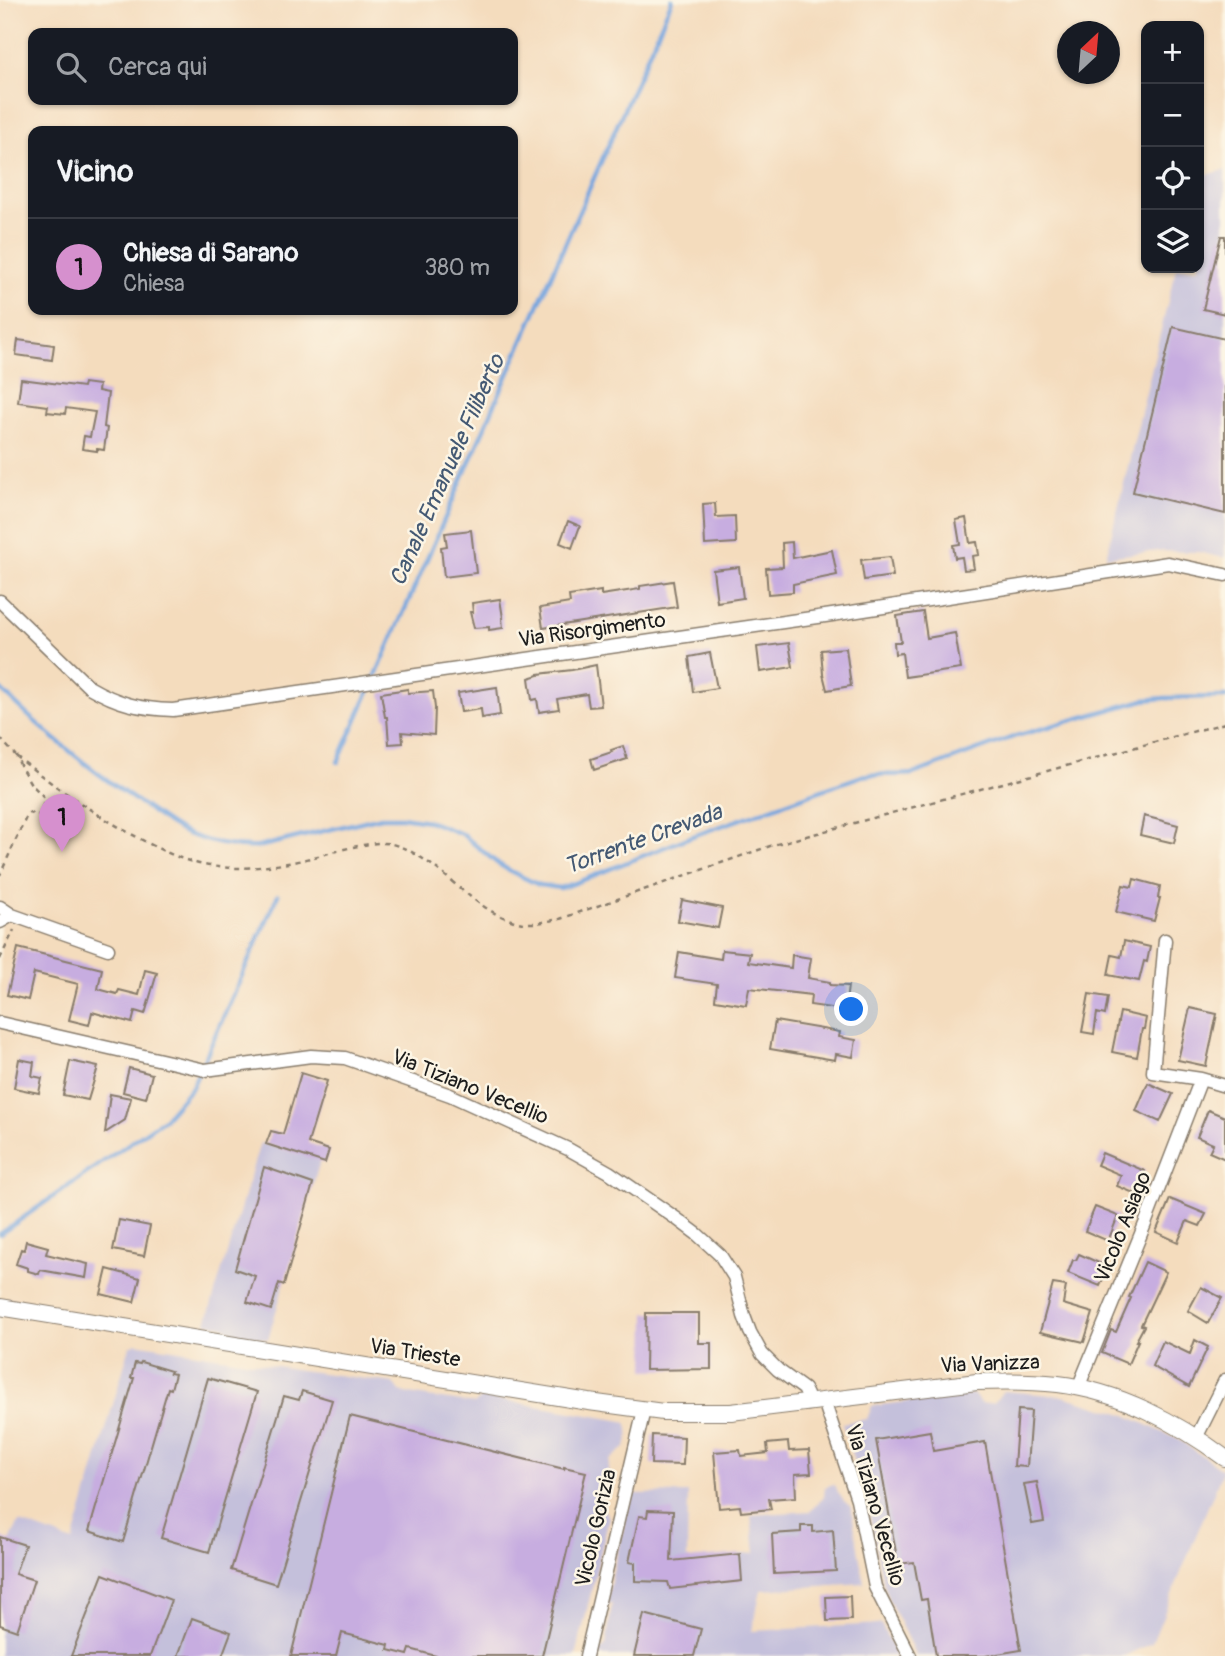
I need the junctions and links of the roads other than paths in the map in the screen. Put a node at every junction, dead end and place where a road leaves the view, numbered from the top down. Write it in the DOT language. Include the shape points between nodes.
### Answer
graph roads {
  1 [pos="1225,575"];
  2 [pos="0,601"];
  3 [pos="0,907"];
  4 [pos="16,916"];
  5 [pos="0,922"];
  6 [pos="1165,940"];
  7 [pos="108,949"];
  8 [pos="0,1023"];
  9 [pos="1201,1079"];
  10 [pos="1225,1086"];
  11 [pos="0,1307"];
  12 [pos="1225,1380"];
  13 [pos="1079,1388"];
  14 [pos="816,1402"];
  15 [pos="644,1410"];
  16 [pos="1196,1438"];
  17 [pos="1225,1458"];
  18 [pos="586,1656"];
  19 [pos="910,1656"];
  1 -- 2 [label="street, Via Risorgimento" via="1168,563 173,710 124,704 89,687"];
  3 -- 4 [label="street"];
  4 -- 5 [label="street"];
  4 -- 7 [label="street"];
  6 -- 9 [label="street" via="1153,1072"];
  8 -- 14 [label="street, Via Tiziano Vecellio" via="199,1069 311,1056 345,1058 450,1096 589,1160 677,1219 720,1255 734,1277 757,1345 769,1363"];
  9 -- 10 [label="street"];
  9 -- 13 [label="street, Vicolo Asiago"];
  11 -- 15 [label="street, Via Trieste"];
  12 -- 16 [label="street"];
  13 -- 14 [label="street, Via Vanizza" via="996,1381"];
  13 -- 16 [label="street, Via Vanizza" via="1143,1409"];
  14 -- 15 [label="street, Via Trieste" via="722,1412"];
  14 -- 19 [label="street, Via Tiziano Vecellio" via="857,1499 875,1587"];
  15 -- 18 [label="street, Vicolo Gorizia"];
  16 -- 17 [label="street, Via Vanizza"];
}
